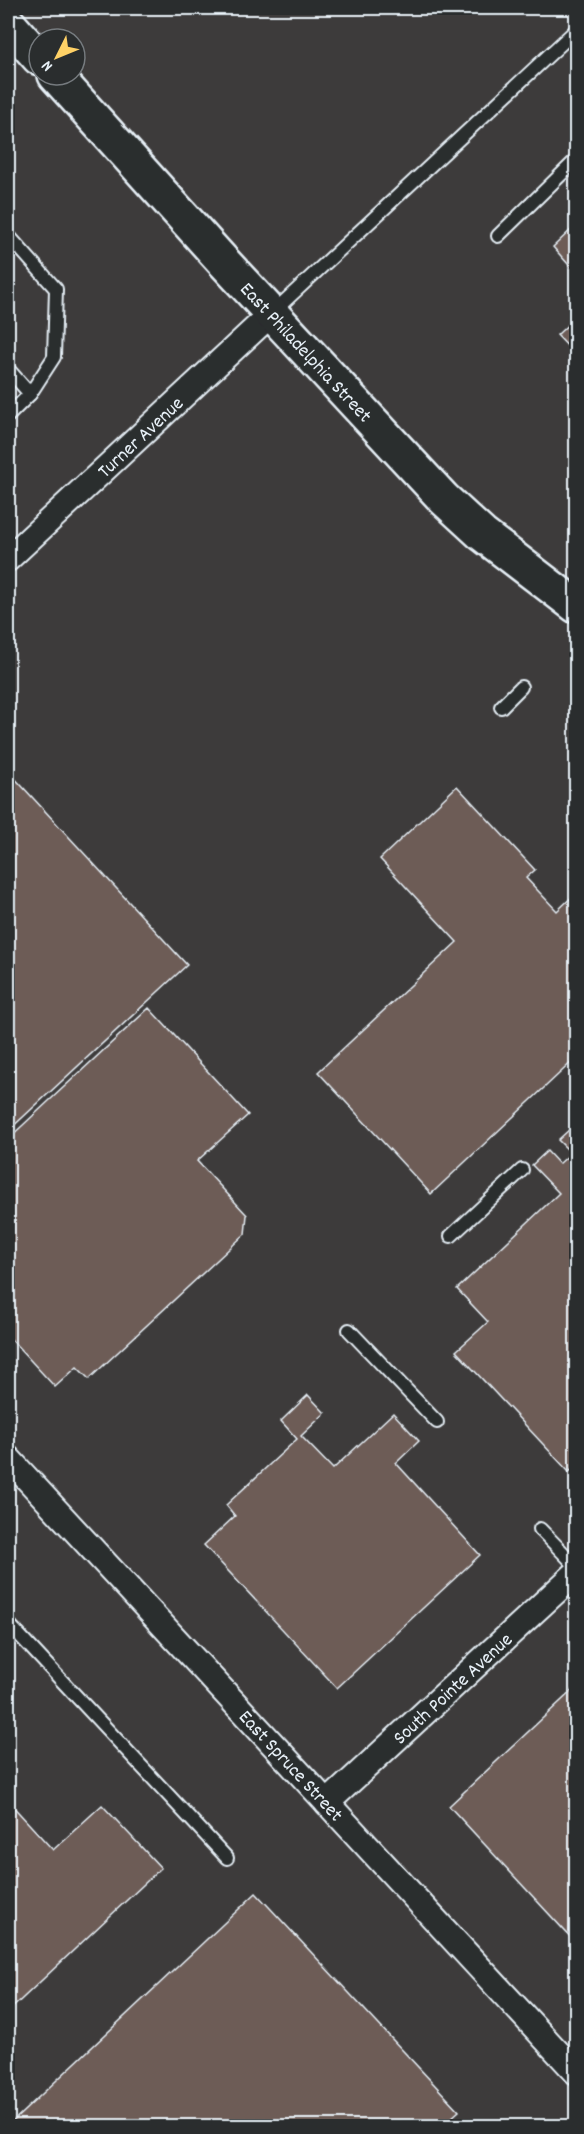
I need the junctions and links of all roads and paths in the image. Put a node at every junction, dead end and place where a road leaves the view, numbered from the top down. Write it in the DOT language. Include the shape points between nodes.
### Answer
graph roads {
  1 [pos="8,23"];
  2 [pos="576,30"];
  3 [pos="27,44"];
  4 [pos="66,87"];
  5 [pos="576,160"];
  6 [pos="8,235"];
  7 [pos="498,236"];
  8 [pos="271,314"];
  9 [pos="8,369"];
  10 [pos="30,394"];
  11 [pos="8,416"];
  12 [pos="8,559"];
  13 [pos="576,606"];
  14 [pos="521,687"];
  15 [pos="501,707"];
  16 [pos="522,1170"];
  17 [pos="451,1236"];
  18 [pos="349,1330"];
  19 [pos="437,1422"];
  20 [pos="8,1458"];
  21 [pos="540,1529"];
  22 [pos="576,1566"];
  23 [pos="576,1573"];
  24 [pos="8,1623"];
  25 [pos="327,1803"];
  26 [pos="227,1858"];
  27 [pos="576,2072"];
  1 -- 3 [label="street"];
  2 -- 8 [label="lane"];
  4 -- 8 [label="street, East Philadelphia Street"];
  5 -- 7 [label="lane"];
  6 -- 10 [label="lane" via="56,289 54,357"];
  8 -- 12 [label="street, Turner Avenue"];
  8 -- 13 [label="street, East Philadelphia Street" via="444,499 482,534"];
  9 -- 10 [label="lane"];
  10 -- 11 [label="lane"];
  14 -- 15 [label="lane"];
  16 -- 17 [label="lane"];
  18 -- 19 [label="lane"];
  20 -- 25 [label="street, East Spruce Street"];
  21 -- 22 [label="lane"];
  23 -- 25 [label="street, South Pointe Avenue"];
  24 -- 26 [label="lane"];
  25 -- 27 [label="street, East Spruce Street"];
}
